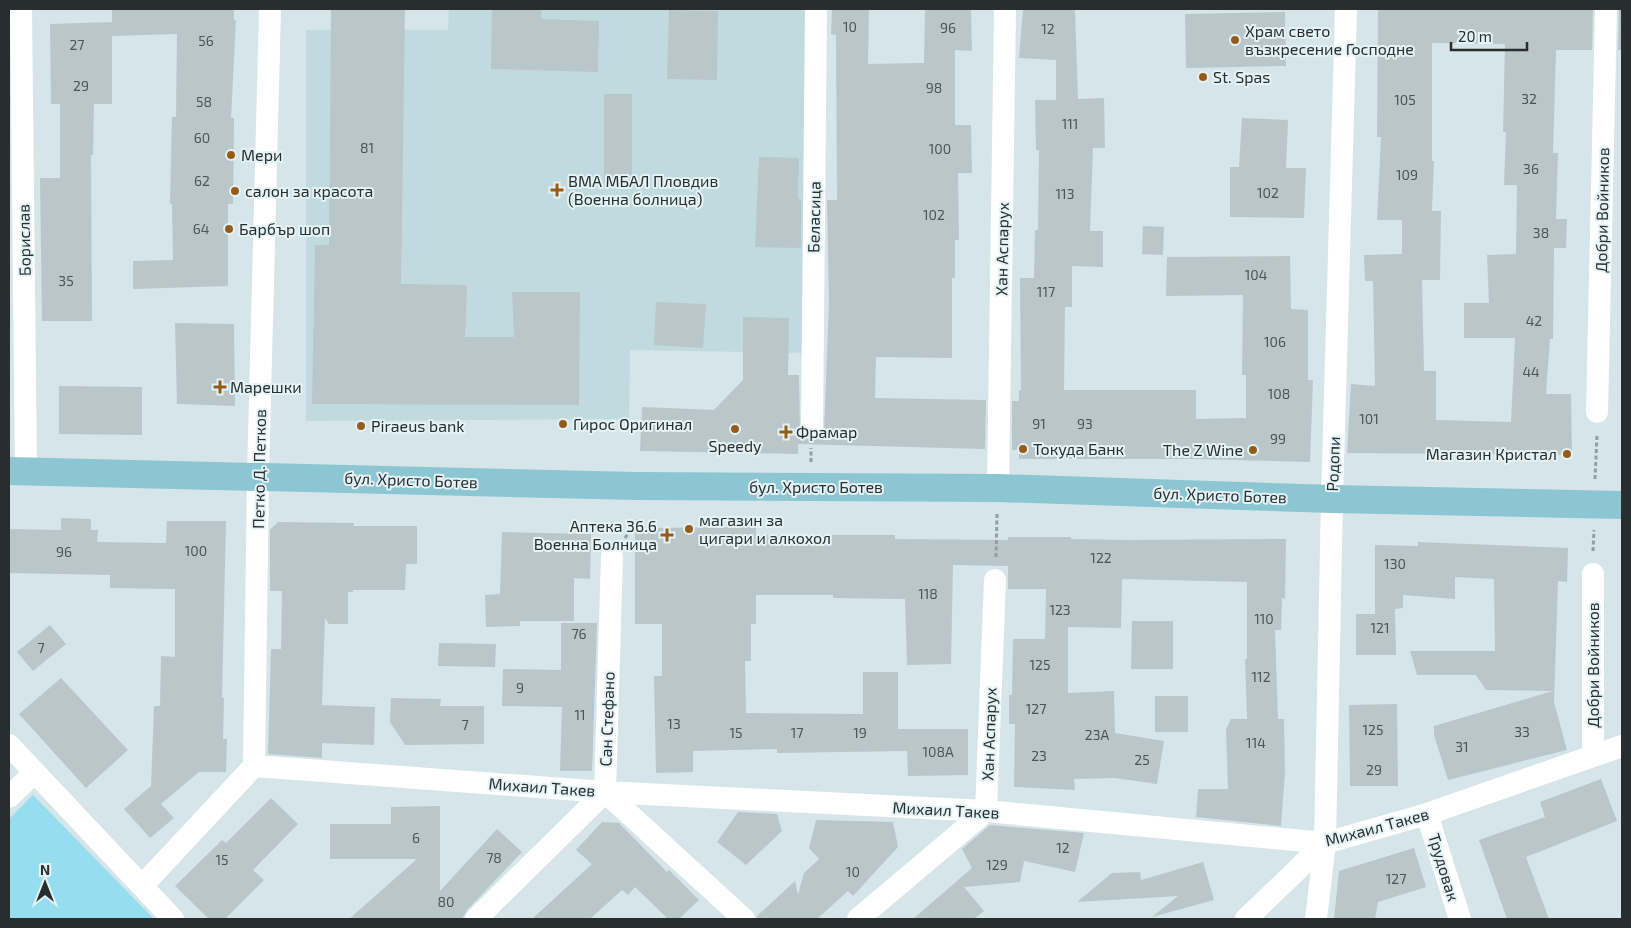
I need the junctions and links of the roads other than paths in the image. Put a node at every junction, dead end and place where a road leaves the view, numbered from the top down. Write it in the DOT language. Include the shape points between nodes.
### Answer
graph roads {
  1 [pos="22,9"];
  2 [pos="270,9"];
  3 [pos="816,9"];
  4 [pos="1005,9"];
  5 [pos="1346,9"];
  6 [pos="1606,9"];
  7 [pos="1597,412"];
  8 [pos="812,426"];
  9 [pos="17,471"];
  10 [pos="258,476"];
  11 [pos="998,488"];
  12 [pos="1332,499"];
  13 [pos="1622,504"];
  14 [pos="612,556"];
  15 [pos="1593,574"];
  16 [pos="995,580"];
  17 [pos="9,745"];
  18 [pos="1622,746"];
  19 [pos="1593,756"];
  20 [pos="254,766"];
  21 [pos="34,773"];
  22 [pos="605,792"];
  23 [pos="9,798"];
  24 [pos="986,811"];
  25 [pos="1427,814"];
  26 [pos="1325,843"];
  27 [pos="142,886"];
  28 [pos="174,919"];
  29 [pos="476,919"];
  30 [pos="744,919"];
  31 [pos="858,919"];
  32 [pos="1246,919"];
  33 [pos="1316,919"];
  34 [pos="1460,919"];
  1 -- 9 [label="street, Борислав"];
  2 -- 10 [label="street, Петко Д. Петков"];
  3 -- 8 [label="street, Беласица"];
  4 -- 11 [label="street, Хан Аспарух"];
  5 -- 12 [label="street, Родопи"];
  6 -- 7 [label="street, Добри Войников"];
  9 -- 10 [label="main road, бул. Христо Ботев"];
  10 -- 11 [label="main road, бул. Христо Ботев" via="636,486"];
  10 -- 20 [label="street, Петко Д. Петков"];
  11 -- 12 [label="main road, бул. Христо Ботев"];
  12 -- 13 [label="main road, бул. Христо Ботев"];
  12 -- 26 [label="street, Родопи"];
  14 -- 22 [label="street, Сан Стефано"];
  15 -- 19 [label="street, Добри Войников"];
  16 -- 24 [label="street, Хан Аспарух"];
  17 -- 21 [label="street"];
  18 -- 19 [label="street, Михаил Такев"];
  19 -- 25 [label="street, Михаил Такев"];
  20 -- 22 [label="street, Михаил Такев"];
  20 -- 27 [label="street"];
  21 -- 23 [label="street"];
  21 -- 27 [label="street"];
  22 -- 24 [label="street, Михаил Такев"];
  22 -- 29 [label="street"];
  22 -- 30 [label="street"];
  24 -- 26 [label="street, Михаил Такев"];
  24 -- 31 [label="street"];
  25 -- 26 [label="street, Михаил Такев"];
  25 -- 34 [label="street, Трудовак"];
  26 -- 32 [label="street"];
  26 -- 33 [label="street, Родопи"];
  27 -- 28 [label="street"];
}
